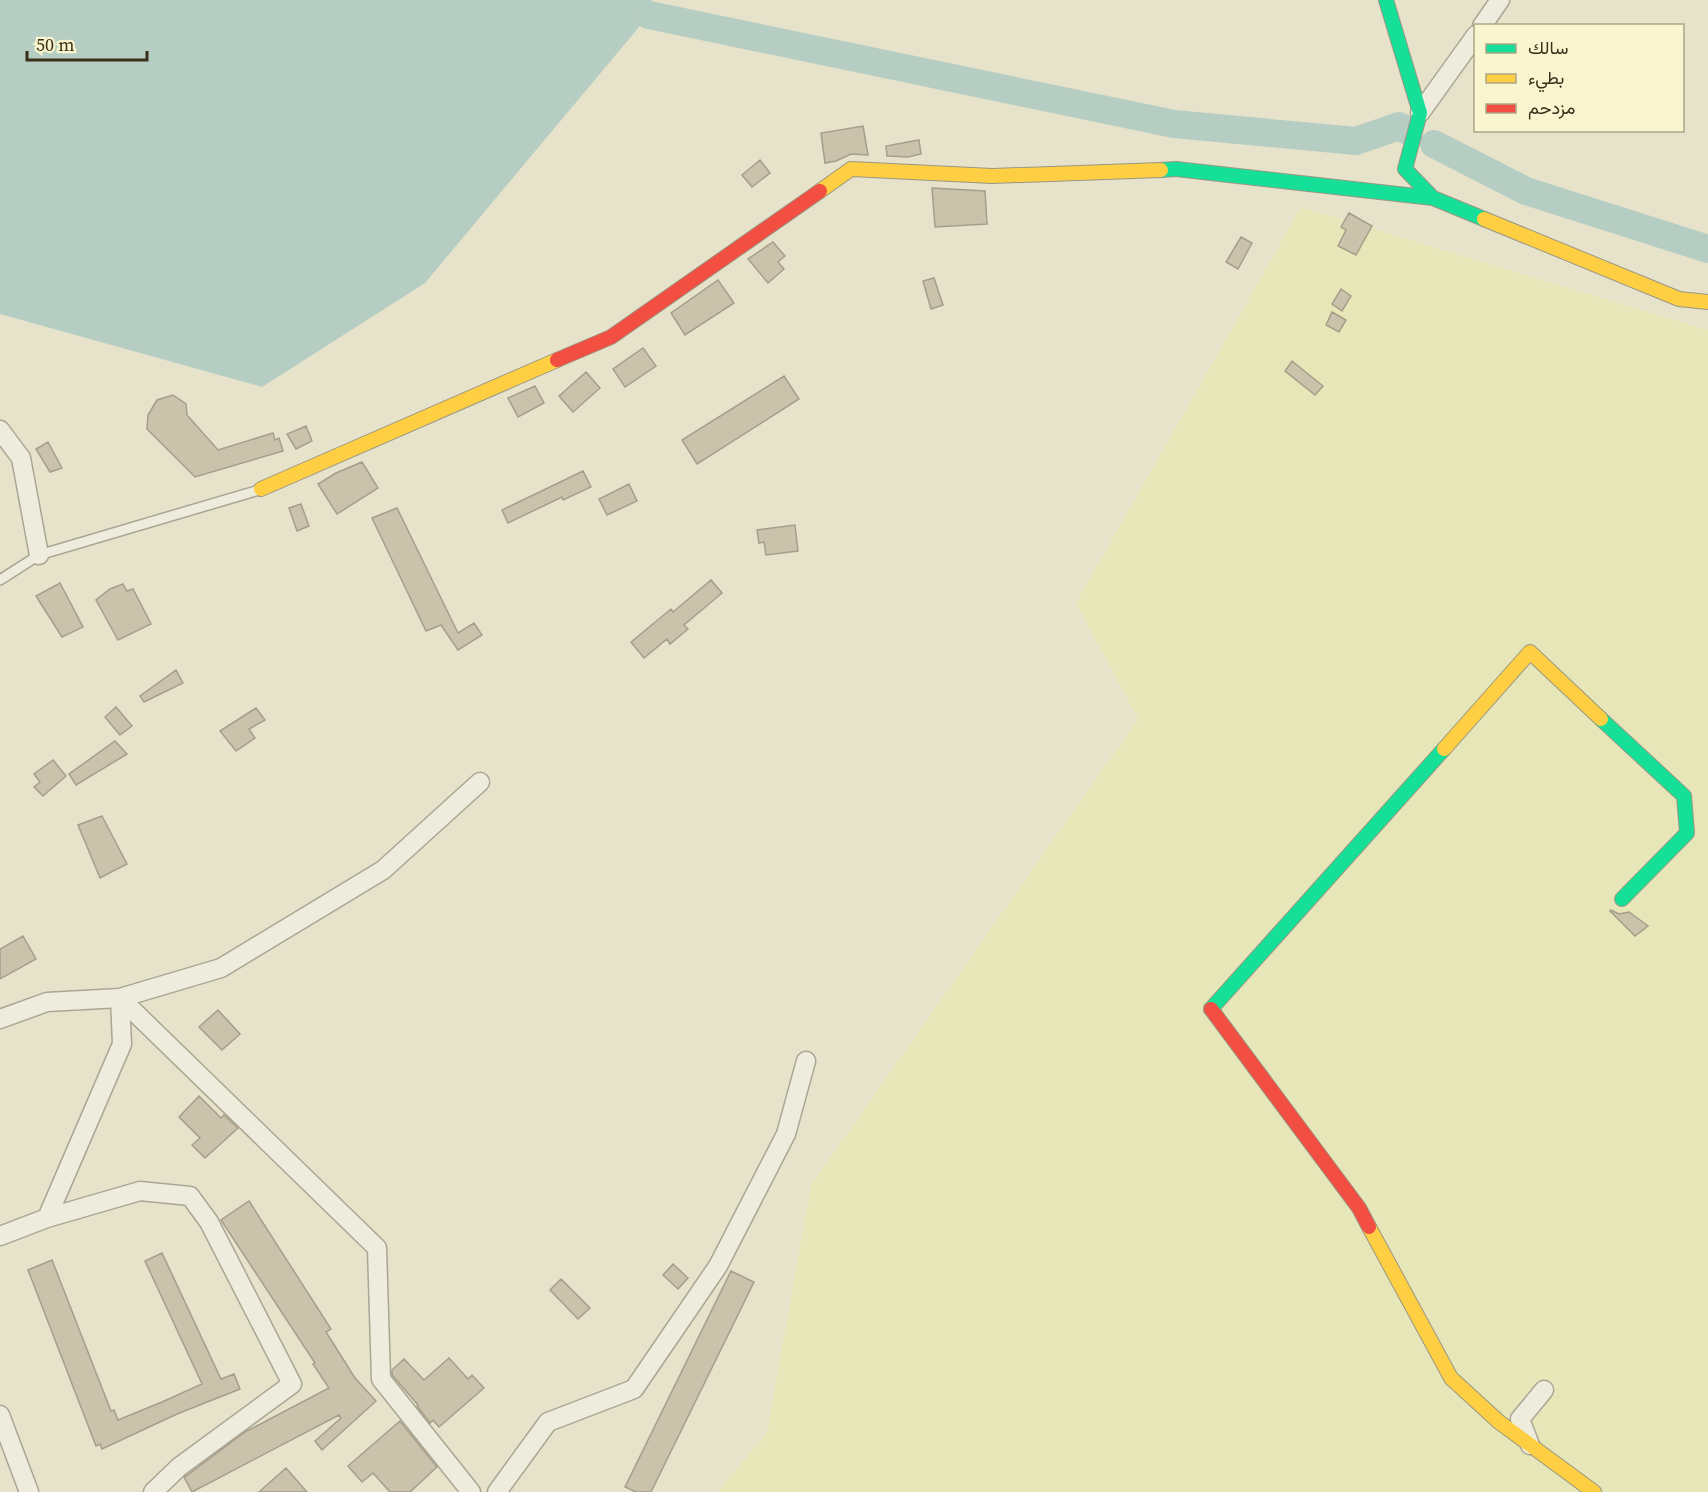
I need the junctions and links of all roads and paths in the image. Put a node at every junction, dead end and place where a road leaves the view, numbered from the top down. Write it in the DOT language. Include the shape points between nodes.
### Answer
graph roads {
  1 [pos="1386,0"];
  2 [pos="1500,0"];
  3 [pos="1483,24"];
  4 [pos="1474,38"];
  5 [pos="1420,113"];
  6 [pos="1433,198"];
  7 [pos="1708,302"];
  8 [pos="0,430"];
  9 [pos="261,489"];
  10 [pos="39,555"];
  11 [pos="0,580"];
  12 [pos="480,782"];
  13 [pos="1622,900"];
  14 [pos="120,998"];
  15 [pos="0,1019"];
  16 [pos="806,1061"];
  17 [pos="47,1218"];
  18 [pos="0,1236"];
  19 [pos="1544,1390"];
  20 [pos="0,1416"];
  21 [pos="1530,1445"];
  22 [pos="29,1492"];
  23 [pos="153,1492"];
  24 [pos="471,1492"];
  25 [pos="497,1492"];
  26 [pos="1594,1492"];
  1 -- 5 [label="street"];
  2 -- 3 [label="street"];
  4 -- 5 [label="street"];
  5 -- 6 [label="street" via="1405,169"];
  6 -- 7 [label="street" via="1679,299"];
  6 -- 9 [label="street" via="1176,169 992,176 851,169 611,337"];
  8 -- 10 [label="street" via="21,458"];
  9 -- 10 [label="lane"];
  10 -- 11 [label="lane"];
  12 -- 14 [label="street" via="383,870 221,968"];
  13 -- 21 [label="street" via="1687,833 1684,796 1530,651 1211,1009 1359,1208 1451,1378"];
  14 -- 15 [label="street" via="47,1002"];
  14 -- 17 [label="street" via="122,1044"];
  14 -- 24 [label="street" via="377,1248 381,1379"];
  16 -- 25 [label="street" via="786,1134 718,1266 634,1389 548,1422"];
  17 -- 18 [label="street"];
  17 -- 23 [label="street" via="140,1191 190,1196 209,1222 292,1384 179,1467"];
  19 -- 21 [label="street" via="1520,1419"];
  20 -- 22 [label="street"];
  21 -- 26 [label="street"];
}
